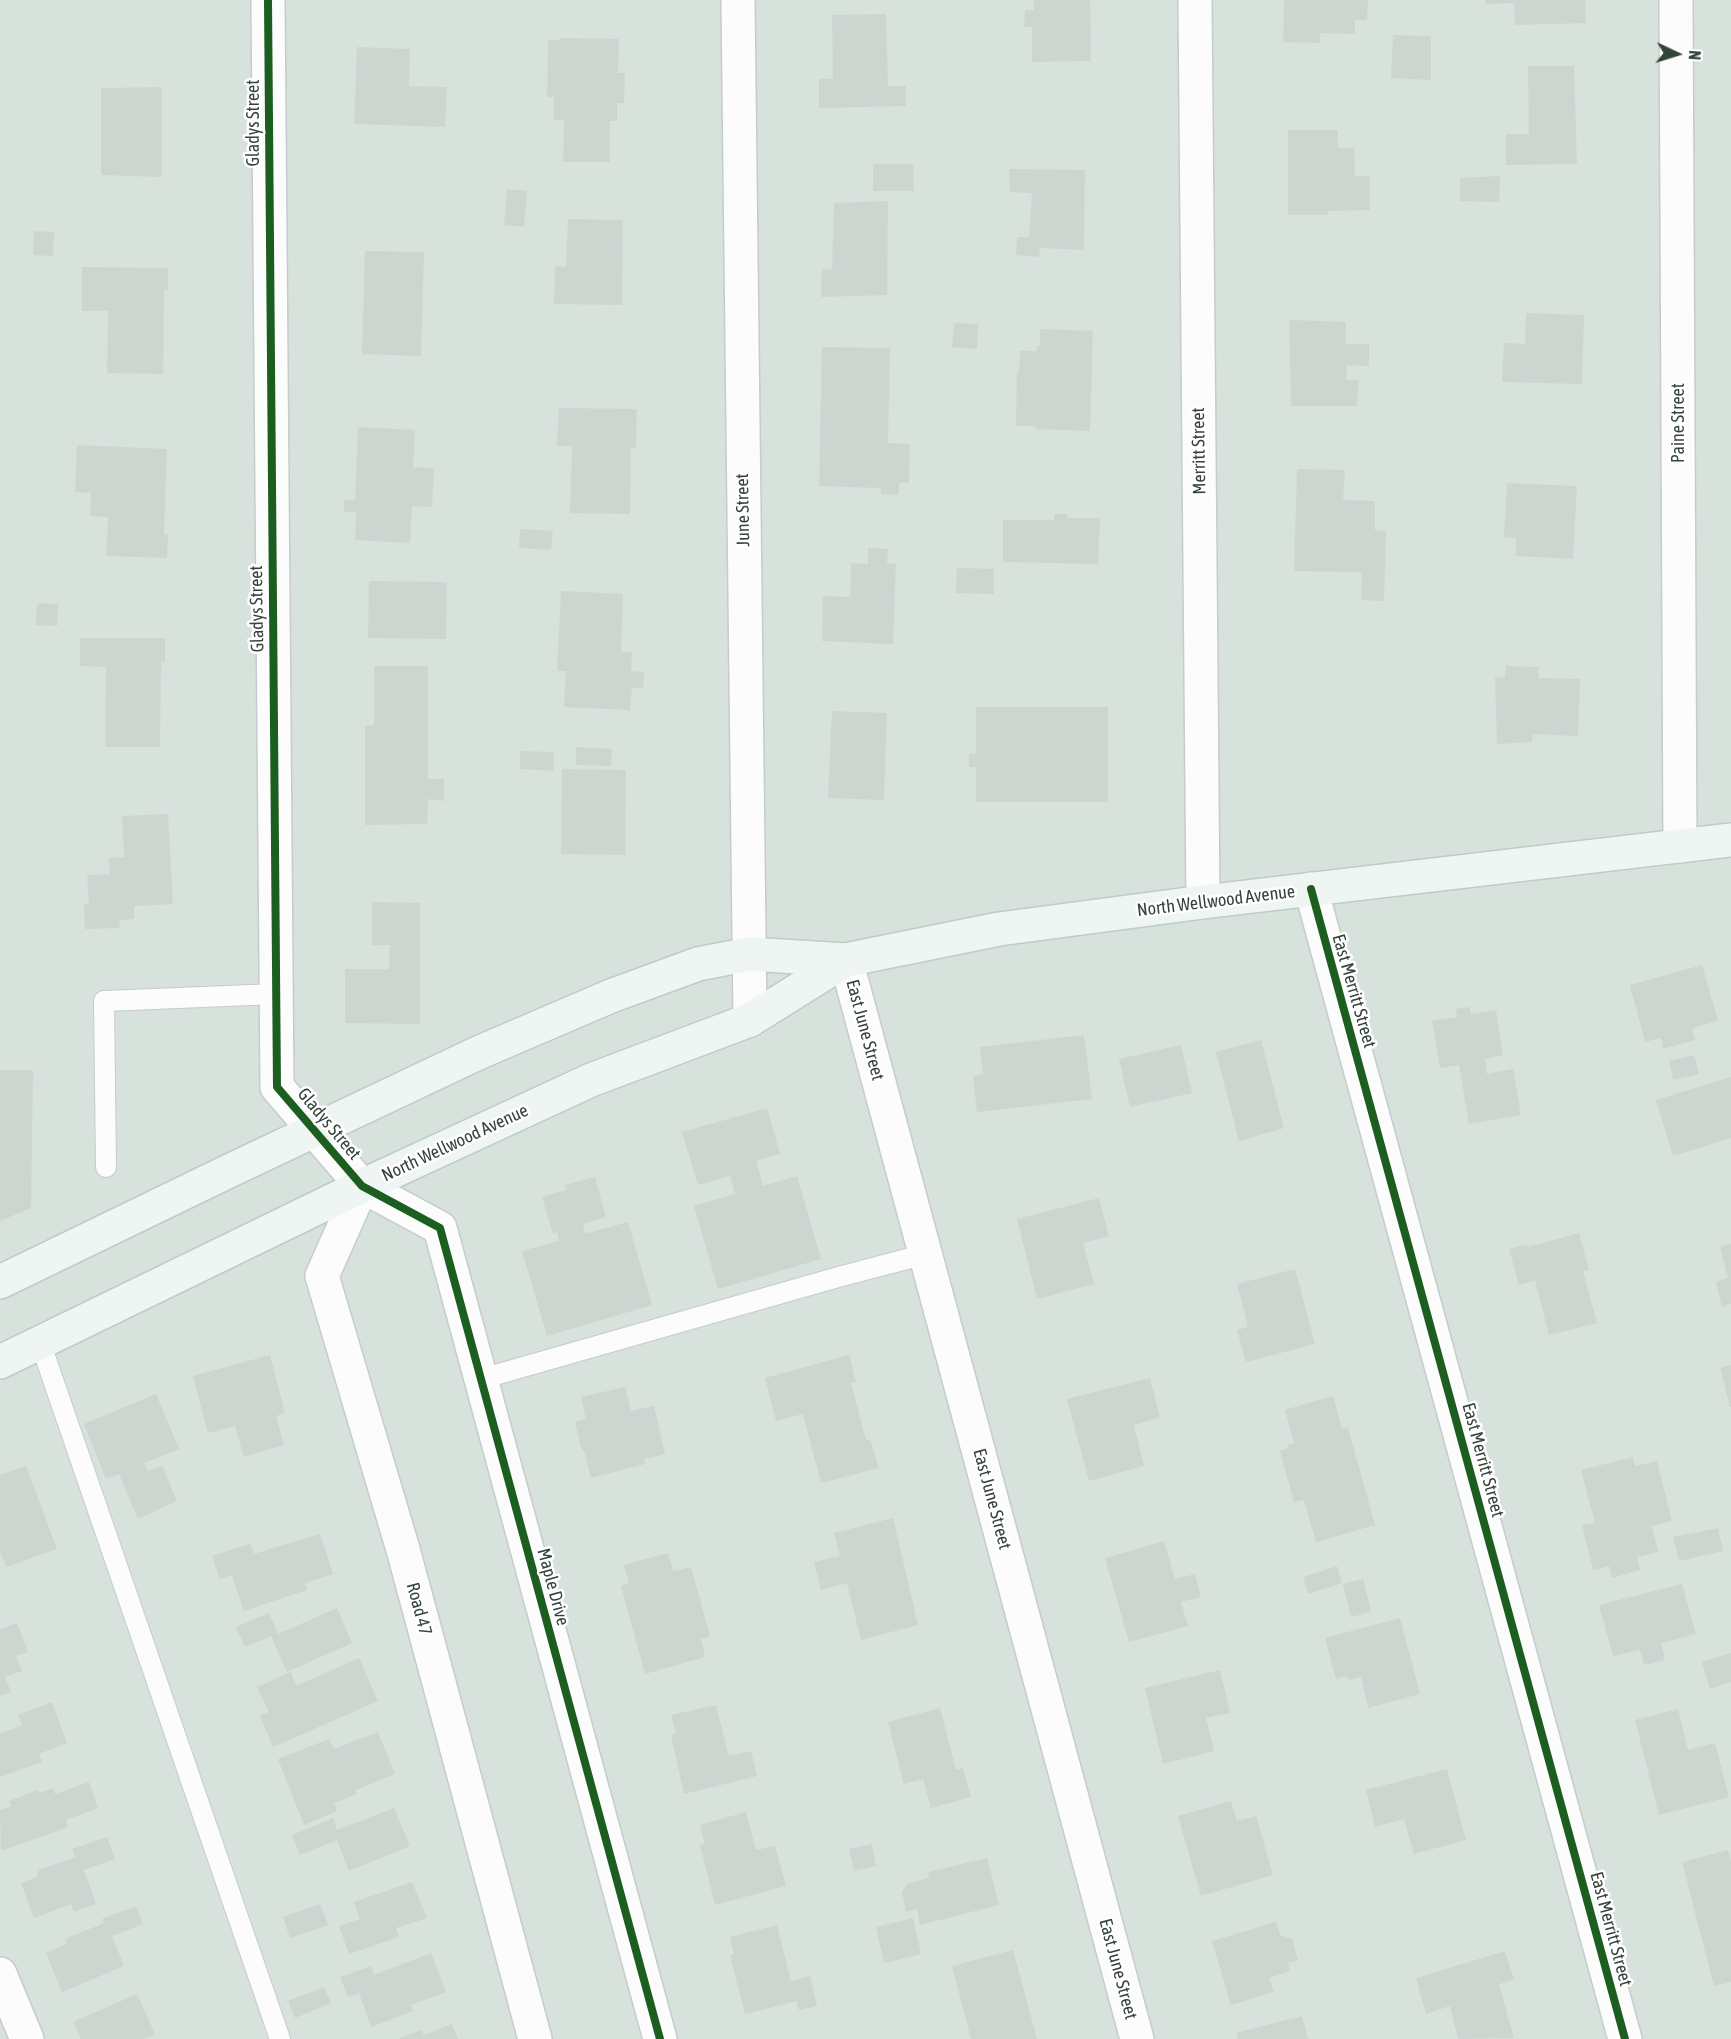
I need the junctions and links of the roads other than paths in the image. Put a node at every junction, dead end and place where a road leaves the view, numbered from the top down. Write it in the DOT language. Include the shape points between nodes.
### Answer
graph roads {
  1 [pos="268,0"];
  2 [pos="738,0"];
  3 [pos="1195,0"];
  4 [pos="1676,0"];
  5 [pos="1731,840"];
  6 [pos="1680,846"];
  7 [pos="1311,889"];
  8 [pos="1203,902"];
  9 [pos="749,954"];
  10 [pos="846,960"];
  11 [pos="276,994"];
  12 [pos="750,1020"];
  13 [pos="314,1130"];
  14 [pos="106,1167"];
  15 [pos="362,1185"];
  16 [pos="926,1254"];
  17 [pos="0,1282"];
  18 [pos="40,1342"];
  19 [pos="0,1362"];
  20 [pos="481,1379"];
  21 [pos="0,1974"];
  22 [pos="27,2039"];
  23 [pos="280,2039"];
  24 [pos="535,2039"];
  25 [pos="660,2039"];
  26 [pos="1137,2039"];
  27 [pos="1625,2039"];
  1 -- 11 [label="street, Gladys Street"];
  2 -- 9 [label="street, June Street"];
  3 -- 8 [label="street, Merritt Street"];
  4 -- 6 [label="street, Paine Street"];
  5 -- 6 [label="main road, North Wellwood Avenue"];
  6 -- 7 [label="main road, North Wellwood Avenue"];
  7 -- 8 [label="main road, North Wellwood Avenue"];
  7 -- 27 [label="street, East Merritt Street"];
  8 -- 10 [label="main road, North Wellwood Avenue" via="999,930"];
  9 -- 10 [label="main road, North Wellwood Avenue"];
  9 -- 12 [label="street, June Street"];
  9 -- 13 [label="main road, North Wellwood Avenue" via="698,964 611,996"];
  10 -- 12 [label="main road, North Wellwood Avenue"];
  10 -- 16 [label="street, East June Street"];
  11 -- 13 [label="street, Gladys Street" via="277,1087"];
  11 -- 14 [label="lane" via="104,1001"];
  12 -- 15 [label="main road, North Wellwood Avenue" via="591,1080"];
  13 -- 15 [label="street, Gladys Street"];
  13 -- 17 [label="main road, North Wellwood Avenue"];
  15 -- 18 [label="main road, North Wellwood Avenue"];
  15 -- 20 [label="street, Maple Drive" via="440,1228"];
  15 -- 24 [label="street, Road 47" via="321,1276 404,1553"];
  16 -- 20 [label="lane"];
  16 -- 26 [label="street, East June Street"];
  18 -- 19 [label="main road, North Wellwood Avenue"];
  18 -- 23 [label="lane"];
  20 -- 25 [label="street, Maple Drive"];
  21 -- 22 [label="street"];
}
